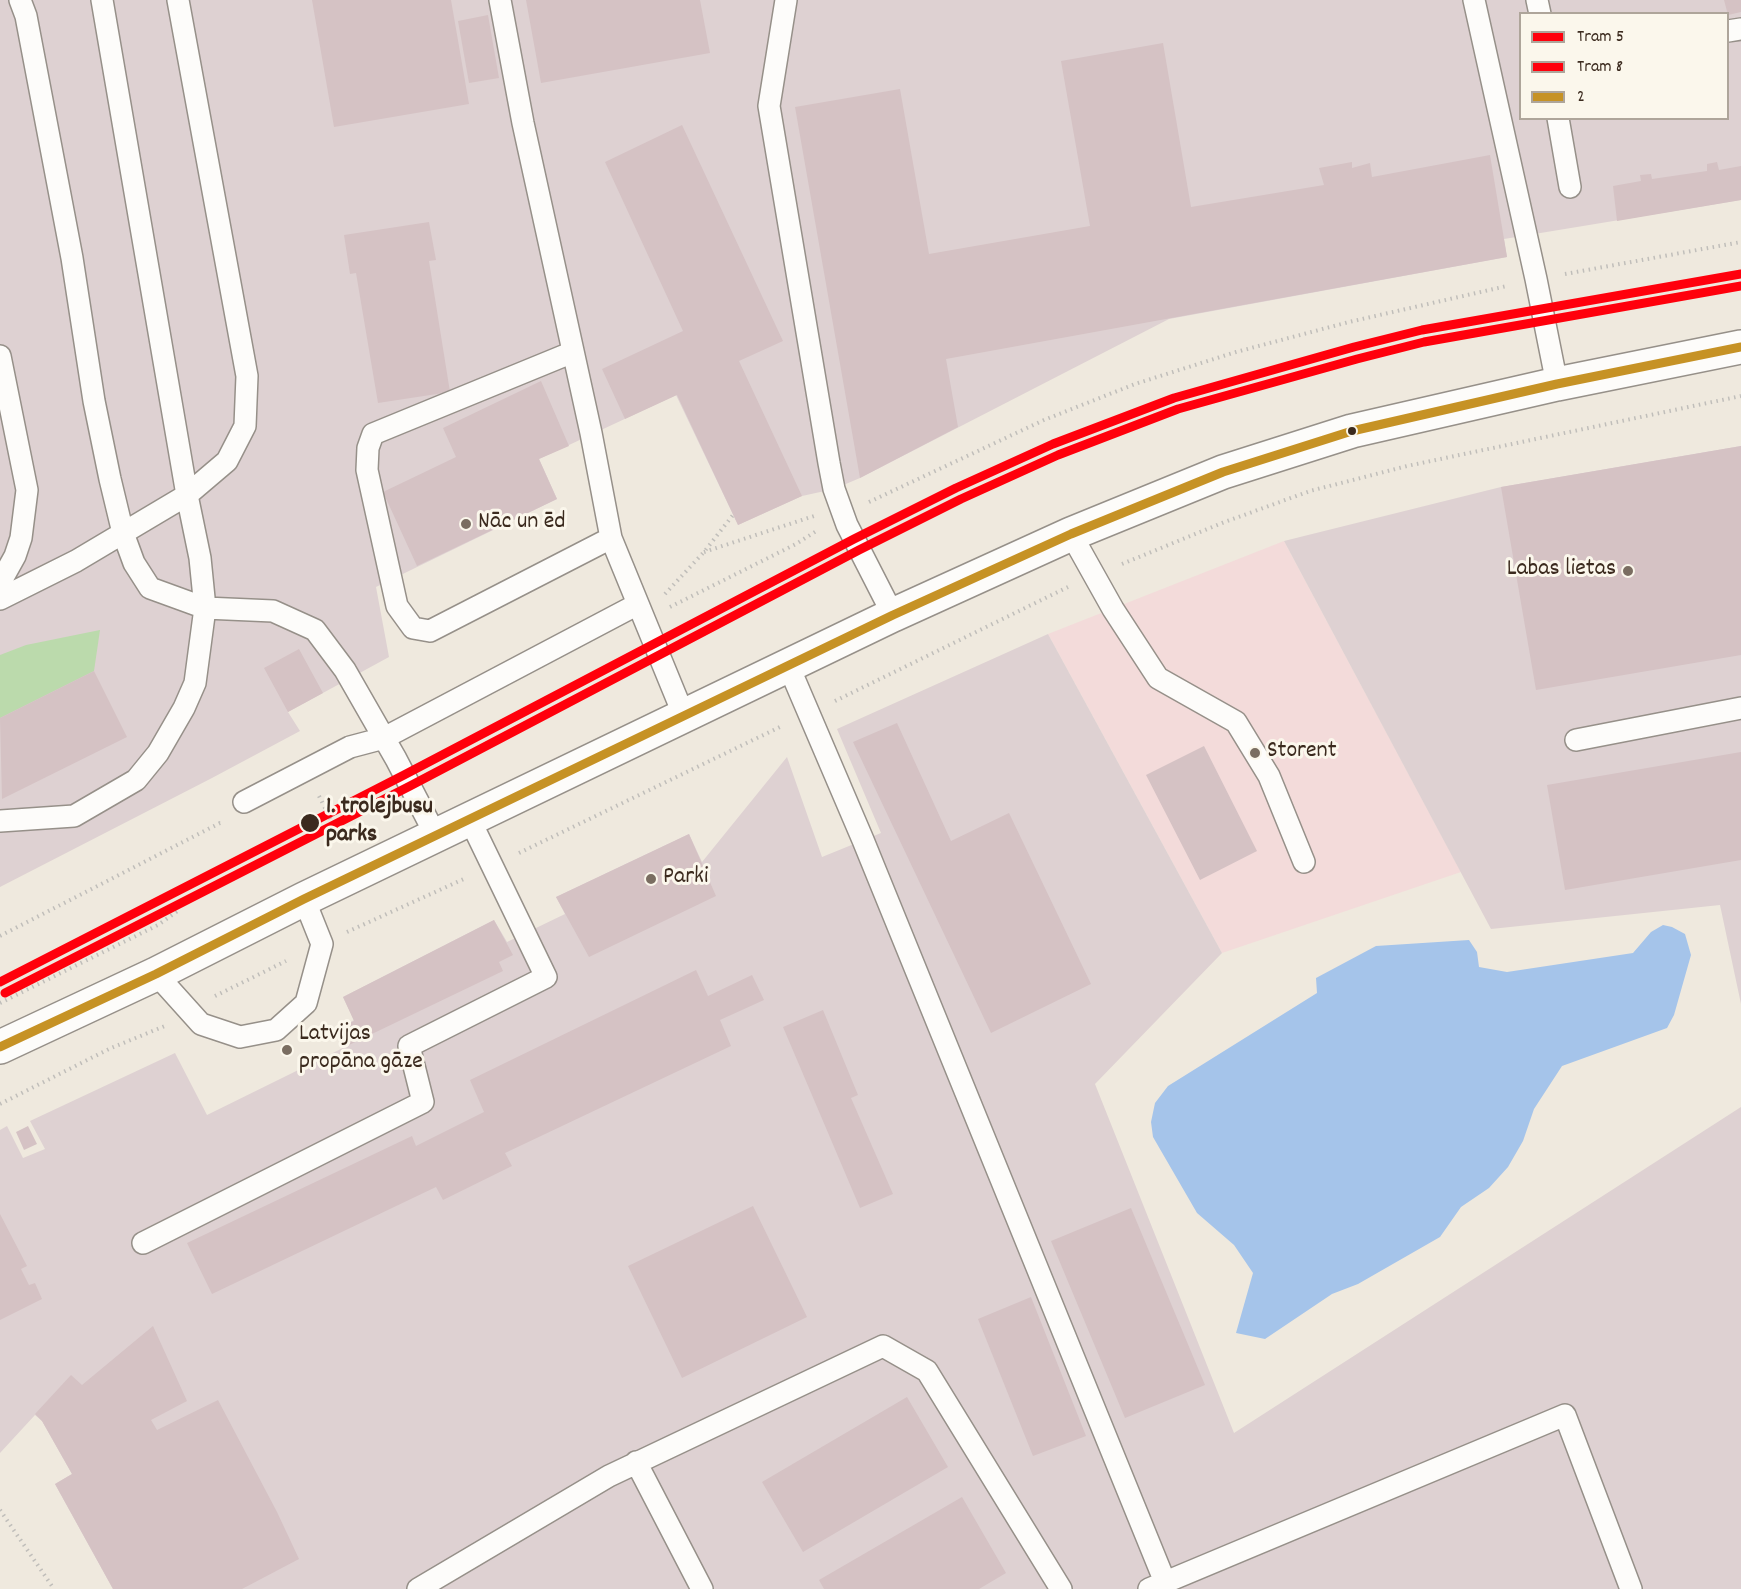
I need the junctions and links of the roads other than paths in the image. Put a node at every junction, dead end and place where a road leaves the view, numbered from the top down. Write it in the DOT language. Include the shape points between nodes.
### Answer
graph roads {
  1 [pos="20,0"];
  2 [pos="102,0"];
  3 [pos="178,0"];
  4 [pos="500,0"];
  5 [pos="786,0"];
  6 [pos="1474,0"];
  7 [pos="1558,120"];
  8 [pos="1570,187"];
  9 [pos="1741,347"];
  10 [pos="573,352"];
  11 [pos="0,356"];
  12 [pos="1557,384"];
  13 [pos="187,495"];
  14 [pos="123,533"];
  15 [pos="1071,534"];
  16 [pos="611,538"];
  17 [pos="0,583"];
  18 [pos="0,599"];
  19 [pos="205,608"];
  20 [pos="640,610"];
  21 [pos="893,615"];
  22 [pos="789,667"];
  23 [pos="1741,708"];
  24 [pos="684,716"];
  25 [pos="384,738"];
  26 [pos="1576,740"];
  27 [pos="244,802"];
  28 [pos="470,820"];
  29 [pos="0,821"];
  30 [pos="436,836"];
  31 [pos="1304,862"];
  32 [pos="304,899"];
  33 [pos="156,974"];
  34 [pos="0,1047"];
  35 [pos="143,1243"];
  36 [pos="636,1462"];
  37 [pos="1157,1586"];
  38 [pos="418,1589"];
  39 [pos="702,1589"];
  40 [pos="1061,1589"];
  41 [pos="1631,1589"];
  1 -- 14 [label="lane" via="72,258 94,401"];
  2 -- 13 [label="lane"];
  3 -- 13 [label="lane" via="247,376 246,426 227,461"];
  4 -- 10 [label="lane"];
  5 -- 21 [label="lane" via="769,106 831,472 847,525"];
  6 -- 12 [label="lane"];
  7 -- 8 [label="lane"];
  9 -- 12 [label="main road"];
  10 -- 16 [label="lane"];
  10 -- 16 [label="lane" via="373,434 367,470 397,606 413,628 430,631"];
  11 -- 17 [label="lane" via="27,490 21,538"];
  12 -- 15 [label="main road" via="1352,430 1223,472"];
  13 -- 14 [label="lane"];
  13 -- 19 [label="lane"];
  14 -- 18 [label="lane"];
  14 -- 19 [label="lane" via="134,563 150,588"];
  15 -- 21 [label="main road"];
  15 -- 31 [label="lane" via="1158,678 1236,722 1269,776"];
  16 -- 20 [label="lane"];
  19 -- 25 [label="lane" via="273,611 315,630 345,670"];
  19 -- 29 [label="lane" via="195,683 158,753 136,780 74,816"];
  20 -- 24 [label="lane"];
  20 -- 25 [label="lane"];
  21 -- 22 [label="main road"];
  22 -- 24 [label="main road"];
  22 -- 37 [label="lane" via="868,851"];
  23 -- 26 [label="lane"];
  24 -- 28 [label="main road"];
  25 -- 27 [label="lane" via="350,747"];
  25 -- 30 [label="lane"];
  28 -- 30 [label="main road"];
  28 -- 35 [label="lane" via="546,977 408,1046 423,1102"];
  30 -- 32 [label="main road"];
  32 -- 33 [label="main road"];
  32 -- 33 [label="lane" via="322,944 306,1003 276,1030 240,1037 201,1024"];
  33 -- 34 [label="main road"];
  36 -- 38 [label="lane"];
  36 -- 39 [label="lane"];
  36 -- 40 [label="lane" via="883,1346 927,1371"];
  37 -- 41 [label="lane" via="1565,1415"];
}
